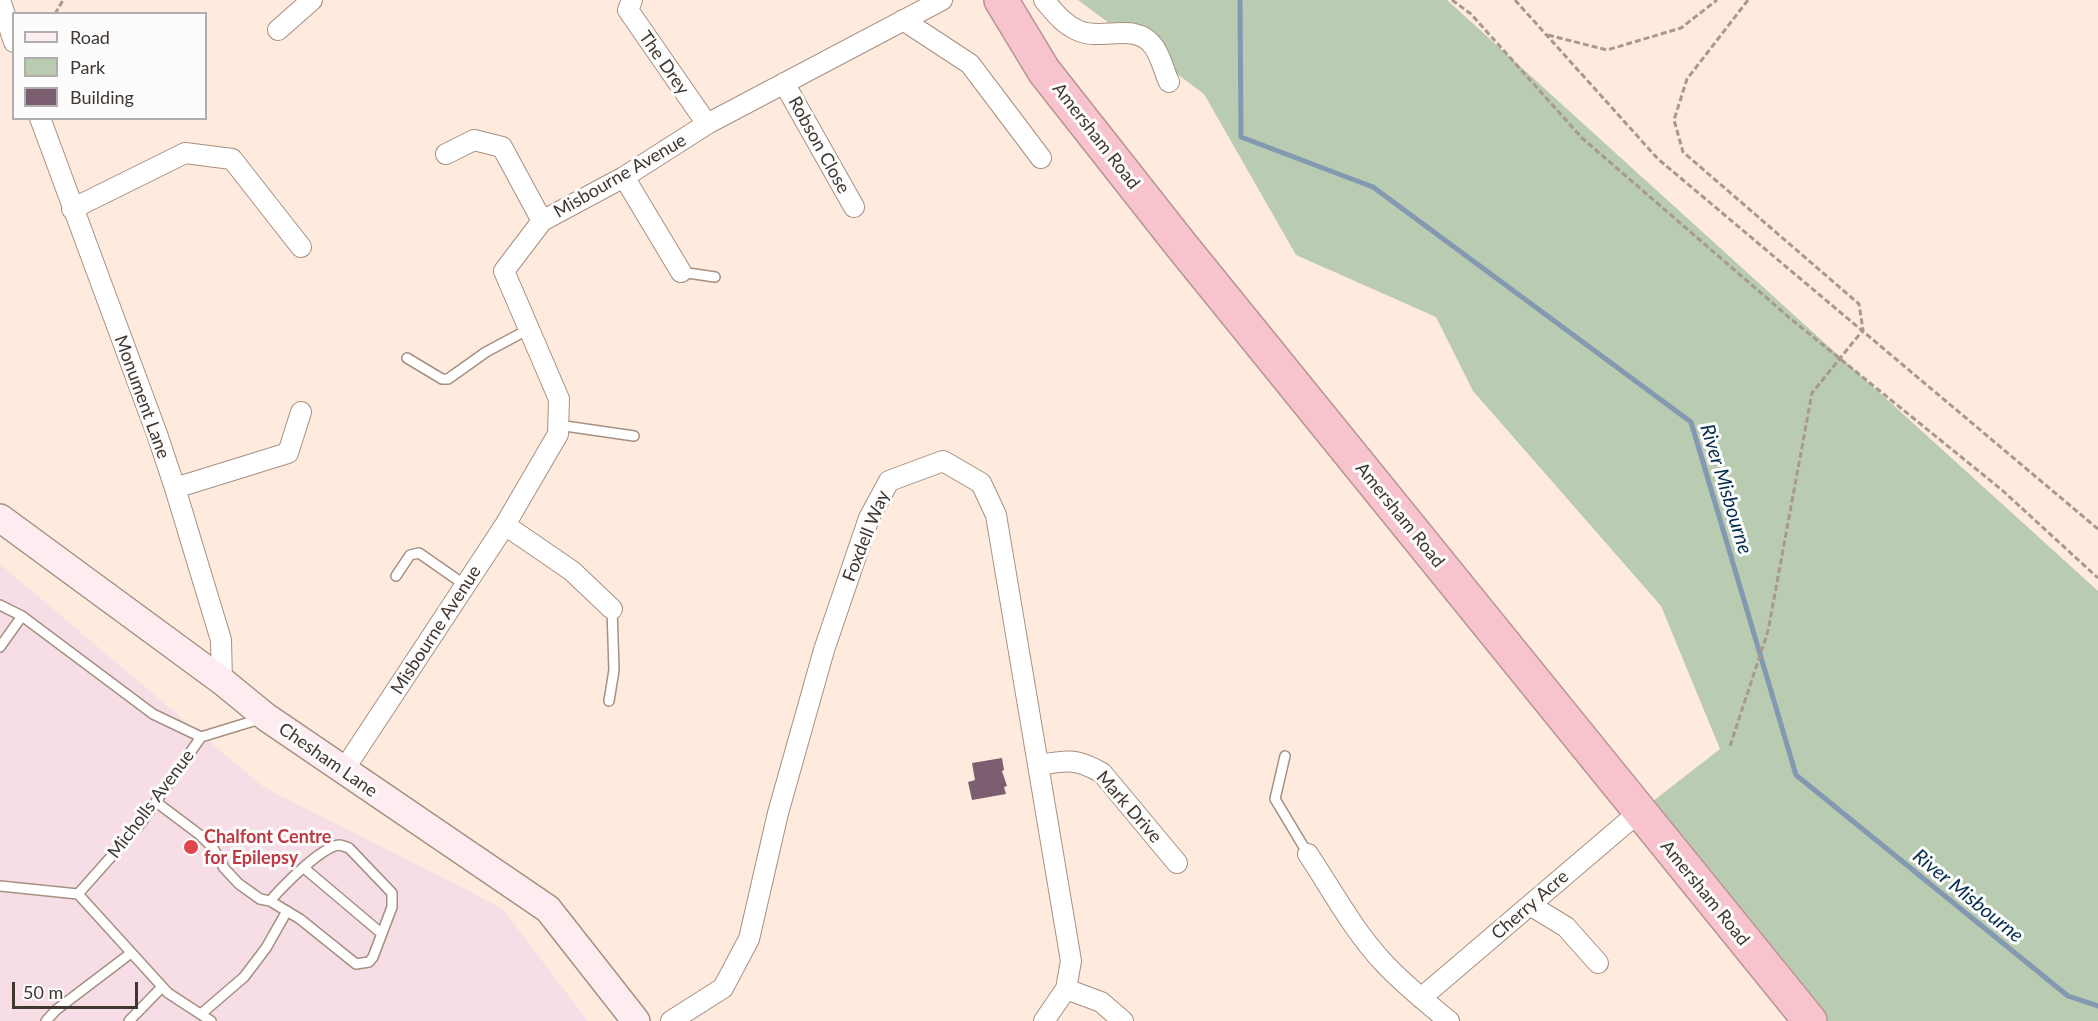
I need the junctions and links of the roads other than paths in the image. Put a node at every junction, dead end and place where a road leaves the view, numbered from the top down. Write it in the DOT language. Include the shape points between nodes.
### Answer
graph roads {
  1 [pos="0,0"];
  2 [pos="312,0"];
  3 [pos="632,0"];
  4 [pos="942,0"];
  5 [pos="1002,0"];
  6 [pos="1044,0"];
  7 [pos="903,20"];
  8 [pos="278,30"];
  9 [pos="12,36"];
  10 [pos="1169,82"];
  11 [pos="784,83"];
  12 [pos="41,120"];
  13 [pos="707,124"];
  14 [pos="446,154"];
  15 [pos="1041,158"];
  16 [pos="624,177"];
  17 [pos="854,207"];
  18 [pos="72,209"];
  19 [pos="542,221"];
  20 [pos="301,247"];
  21 [pos="681,272"];
  22 [pos="715,277"];
  23 [pos="529,329"];
  24 [pos="407,358"];
  25 [pos="301,412"];
  26 [pos="558,425"];
  27 [pos="634,436"];
  28 [pos="175,488"];
  29 [pos="0,518"];
  30 [pos="505,525"];
  31 [pos="396,576"];
  32 [pos="465,585"];
  33 [pos="0,605"];
  34 [pos="612,609"];
  35 [pos="22,616"];
  36 [pos="0,647"];
  37 [pos="222,681"];
  38 [pos="609,701"];
  39 [pos="266,717"];
  40 [pos="201,737"];
  41 [pos="1285,756"];
  42 [pos="1039,765"];
  43 [pos="343,771"];
  44 [pos="156,802"];
  45 [pos="1639,812"];
  46 [pos="1308,854"];
  47 [pos="1177,863"];
  48 [pos="304,868"];
  49 [pos="0,886"];
  50 [pos="78,894"];
  51 [pos="270,901"];
  52 [pos="1530,905"];
  53 [pos="287,911"];
  54 [pos="381,933"];
  55 [pos="131,952"];
  56 [pos="1598,963"];
  57 [pos="162,987"];
  58 [pos="1066,989"];
  59 [pos="1421,998"];
  60 [pos="201,1014"];
  61 [pos="46,1021"];
  62 [pos="129,1021"];
  63 [pos="211,1021"];
  64 [pos="636,1021"];
  65 [pos="671,1021"];
  66 [pos="1044,1021"];
  67 [pos="1124,1021"];
  68 [pos="1449,1021"];
  69 [pos="1810,1021"];
  1 -- 9 [label="street"];
  2 -- 8 [label="street"];
  3 -- 13 [label="street, The Drey" via="628,10"];
  4 -- 7 [label="street, Misbourne Avenue"];
  5 -- 45 [label="highway, Amersham Road" via="1044,70 1181,245"];
  6 -- 10 [label="street" via="1062,22 1079,32 1128,32 1142,37 1154,45"];
  7 -- 11 [label="street, Misbourne Avenue"];
  7 -- 15 [label="street" via="970,64"];
  11 -- 13 [label="street, Misbourne Avenue"];
  11 -- 17 [label="street, Robson Close"];
  12 -- 18 [label="street, Monument Lane"];
  13 -- 16 [label="street, Misbourne Avenue"];
  14 -- 19 [label="street" via="474,140 502,147"];
  16 -- 19 [label="street, Misbourne Avenue"];
  16 -- 21 [label="street"];
  18 -- 20 [label="street" via="185,153 232,159"];
  18 -- 28 [label="street, Monument Lane"];
  19 -- 23 [label="street, Misbourne Avenue" via="504,271"];
  21 -- 22 [label="lane"];
  23 -- 24 [label="lane" via="486,352 448,379"];
  23 -- 26 [label="street, Misbourne Avenue" via="559,399"];
  25 -- 28 [label="street" via="288,453"];
  26 -- 27 [label="lane"];
  26 -- 30 [label="street, Misbourne Avenue" via="558,434"];
  28 -- 37 [label="street, Monument Lane" via="221,640"];
  29 -- 37 [label="street, Chesham Lane"];
  30 -- 32 [label="street, Misbourne Avenue"];
  30 -- 34 [label="street" via="572,571"];
  31 -- 32 [label="lane" via="410,555 419,553"];
  32 -- 43 [label="street, Misbourne Avenue"];
  33 -- 35 [label="lane"];
  34 -- 38 [label="lane" via="614,670"];
  35 -- 36 [label="lane"];
  35 -- 40 [label="lane" via="153,714"];
  37 -- 39 [label="street, Chesham Lane"];
  39 -- 40 [label="lane, Micholls Avenue"];
  39 -- 43 [label="street, Chesham Lane"];
  40 -- 44 [label="lane, Micholls Avenue"];
  41 -- 46 [label="lane" via="1275,799"];
  42 -- 47 [label="street, Mark Drive" via="1068,760 1102,773"];
  42 -- 58 [label="street, Foxdell Way" via="1071,961"];
  42 -- 65 [label="street, Foxdell Way" via="996,515 981,483 943,461 888,481 869,518 824,650 778,813 749,939 723,988"];
  43 -- 64 [label="street, Chesham Lane" via="548,909"];
  44 -- 50 [label="lane, Micholls Avenue"];
  44 -- 51 [label="lane" via="200,835 238,884"];
  45 -- 52 [label="street, Cherry Acre"];
  45 -- 69 [label="highway, Amersham Road"];
  46 -- 59 [label="street" via="1382,961"];
  48 -- 51 [label="lane"];
  48 -- 54 [label="lane"];
  48 -- 54 [label="lane" via="329,849 340,845 349,848 392,893 392,907"];
  49 -- 50 [label="lane"];
  50 -- 55 [label="lane"];
  51 -- 53 [label="lane"];
  52 -- 56 [label="street" via="1566,927"];
  52 -- 59 [label="street, Cherry Acre"];
  53 -- 54 [label="lane" via="356,964 369,962"];
  53 -- 60 [label="lane" via="267,948 244,977"];
  55 -- 57 [label="lane"];
  55 -- 61 [label="lane"];
  57 -- 60 [label="lane"];
  57 -- 62 [label="lane"];
  58 -- 66 [label="street, Foxdell Way"];
  58 -- 67 [label="street" via="1101,1002"];
  59 -- 68 [label="street"];
  60 -- 63 [label="lane"];
}
